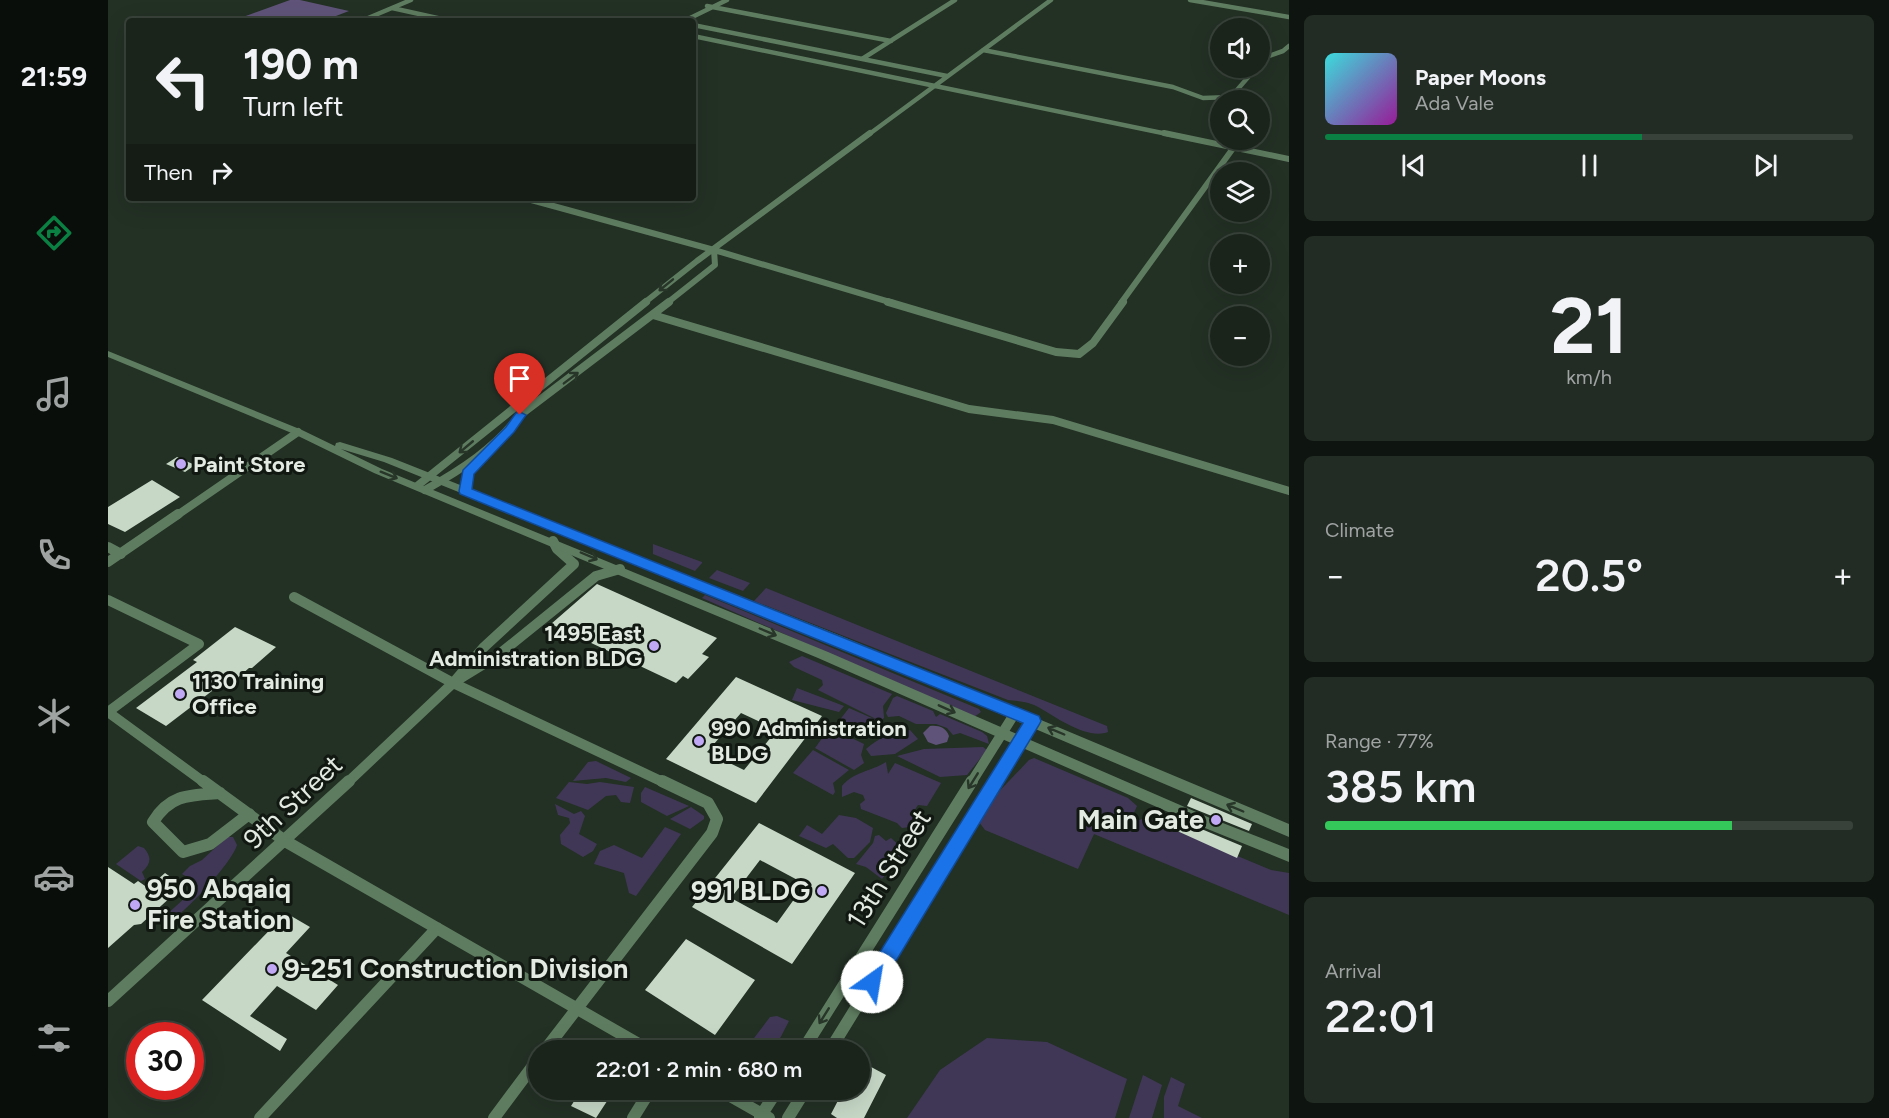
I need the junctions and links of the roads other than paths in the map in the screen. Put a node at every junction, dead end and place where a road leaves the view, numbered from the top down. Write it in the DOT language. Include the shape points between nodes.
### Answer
graph roads {
  1 [pos="411,0"];
  2 [pos="727,0"];
  3 [pos="955,0"];
  4 [pos="1051,0"];
  5 [pos="1190,0"];
  6 [pos="707,6"];
  7 [pos="714,7"];
  8 [pos="392,8"];
  9 [pos="1289,16"];
  10 [pos="368,18"];
  11 [pos="437,18"];
  12 [pos="690,18"];
  13 [pos="696,26"];
  14 [pos="696,37"];
  15 [pos="891,41"];
  16 [pos="1289,46"];
  17 [pos="983,50"];
  18 [pos="1270,57"];
  19 [pos="862,59"];
  20 [pos="947,76"];
  21 [pos="1247,78"];
  22 [pos="934,85"];
  23 [pos="1210,142"];
  24 [pos="1232,150"];
  25 [pos="1248,150"];
  26 [pos="1289,159"];
  27 [pos="535,201"];
  28 [pos="714,250"];
  29 [pos="653,315"];
  30 [pos="108,354"];
  31 [pos="510,430"];
  32 [pos="298,432"];
  33 [pos="428,484"];
  34 [pos="465,491"];
  35 [pos="1289,491"];
  36 [pos="553,541"];
  37 [pos="108,547"];
  38 [pos="121,554"];
  39 [pos="108,562"];
  40 [pos="620,569"];
  41 [pos="294,597"];
  42 [pos="108,600"];
  43 [pos="453,683"];
  44 [pos="1015,713"];
  45 [pos="1033,721"];
  46 [pos="1003,734"];
  47 [pos="1020,742"];
  48 [pos="220,793"];
  49 [pos="249,814"];
  50 [pos="1289,831"];
  51 [pos="285,841"];
  52 [pos="1289,856"];
  53 [pos="437,928"];
  54 [pos="108,1001"];
  55 [pos="576,1008"];
  56 [pos="552,1040"];
  57 [pos="632,1040"];
  58 [pos="809,1040"];
  59 [pos="836,1040"];
  60 [pos="528,1072"];
  61 [pos="644,1100"];
  62 [pos="736,1100"];
  63 [pos="772,1100"];
  64 [pos="799,1100"];
  65 [pos="764,1117"];
  66 [pos="260,1118"];
  67 [pos="494,1118"];
  68 [pos="633,1118"];
  69 [pos="788,1118"];
  1 -- 8 [label="street"];
  2 -- 7 [label="street"];
  3 -- 15 [label="street"];
  4 -- 17 [label="street"];
  5 -- 9 [label="street"];
  6 -- 7 [label="street"];
  7 -- 12 [label="street"];
  7 -- 15 [label="street"];
  8 -- 10 [label="street"];
  8 -- 11 [label="street"];
  13 -- 19 [label="street"];
  14 -- 22 [label="street"];
  15 -- 19 [label="street"];
  16 -- 18 [label="street"];
  17 -- 20 [label="street"];
  17 -- 21 [label="street" via="1173,87 1209,99 1231,97"];
  19 -- 20 [label="street"];
  20 -- 22 [label="street"];
  22 -- 23 [label="street"];
  22 -- 28 [label="street"];
  24 -- 28 [label="street" via="1093,343 1080,354 1056,351"];
  25 -- 26 [label="street"];
  27 -- 28 [label="street"];
  28 -- 29 [label="street" via="716,265"];
  28 -- 33 [label="street, one-way" via="661,289"];
  31 -- 29 [label="street, one-way" via="520,415"];
  29 -- 35 [label="street" via="969,409 1053,420"];
  30 -- 32 [label="street"];
  31 -- 33 [label="street"];
  31 -- 34 [label="street" via="467,473"];
  32 -- 33 [label="street"];
  32 -- 38 [label="street"];
  33 -- 34 [label="street"];
  33 -- 36 [label="street"];
  34 -- 44 [label="street"];
  36 -- 40 [label="street, one-way"];
  36 -- 43 [label="street" via="574,564 483,648"];
  37 -- 38 [label="street"];
  38 -- 39 [label="street"];
  40 -- 43 [label="street" via="596,576 497,656"];
  40 -- 46 [label="street, one-way"];
  41 -- 43 [label="street"];
  42 -- 48 [label="street" via="199,644 108,712"];
  43 -- 51 [label="street, 9th Street"];
  43 -- 55 [label="street" via="691,794 708,803 717,819 712,833"];
  44 -- 45 [label="street"];
  44 -- 46 [label="street, 13th Street"];
  45 -- 47 [label="street, 13th Street"];
  50 -- 45 [label="street, one-way"];
  46 -- 47 [label="street"];
  46 -- 58 [label="street, 13th Street, one-way"];
  47 -- 52 [label="street"];
  47 -- 59 [label="street, 13th Street"];
  48 -- 49 [label="street"];
  48 -- 49 [label="street" via="177,797 160,807 153,822 183,852 197,852"];
  49 -- 51 [label="street"];
  51 -- 53 [label="street"];
  51 -- 54 [label="street, 9th Street"];
  53 -- 55 [label="street"];
  53 -- 66 [label="street"];
  55 -- 56 [label="street"];
  55 -- 57 [label="street"];
  60 -- 67 [label="street"];
  61 -- 68 [label="street"];
  62 -- 65 [label="street"];
  63 -- 65 [label="street"];
  64 -- 69 [label="street"];
}
